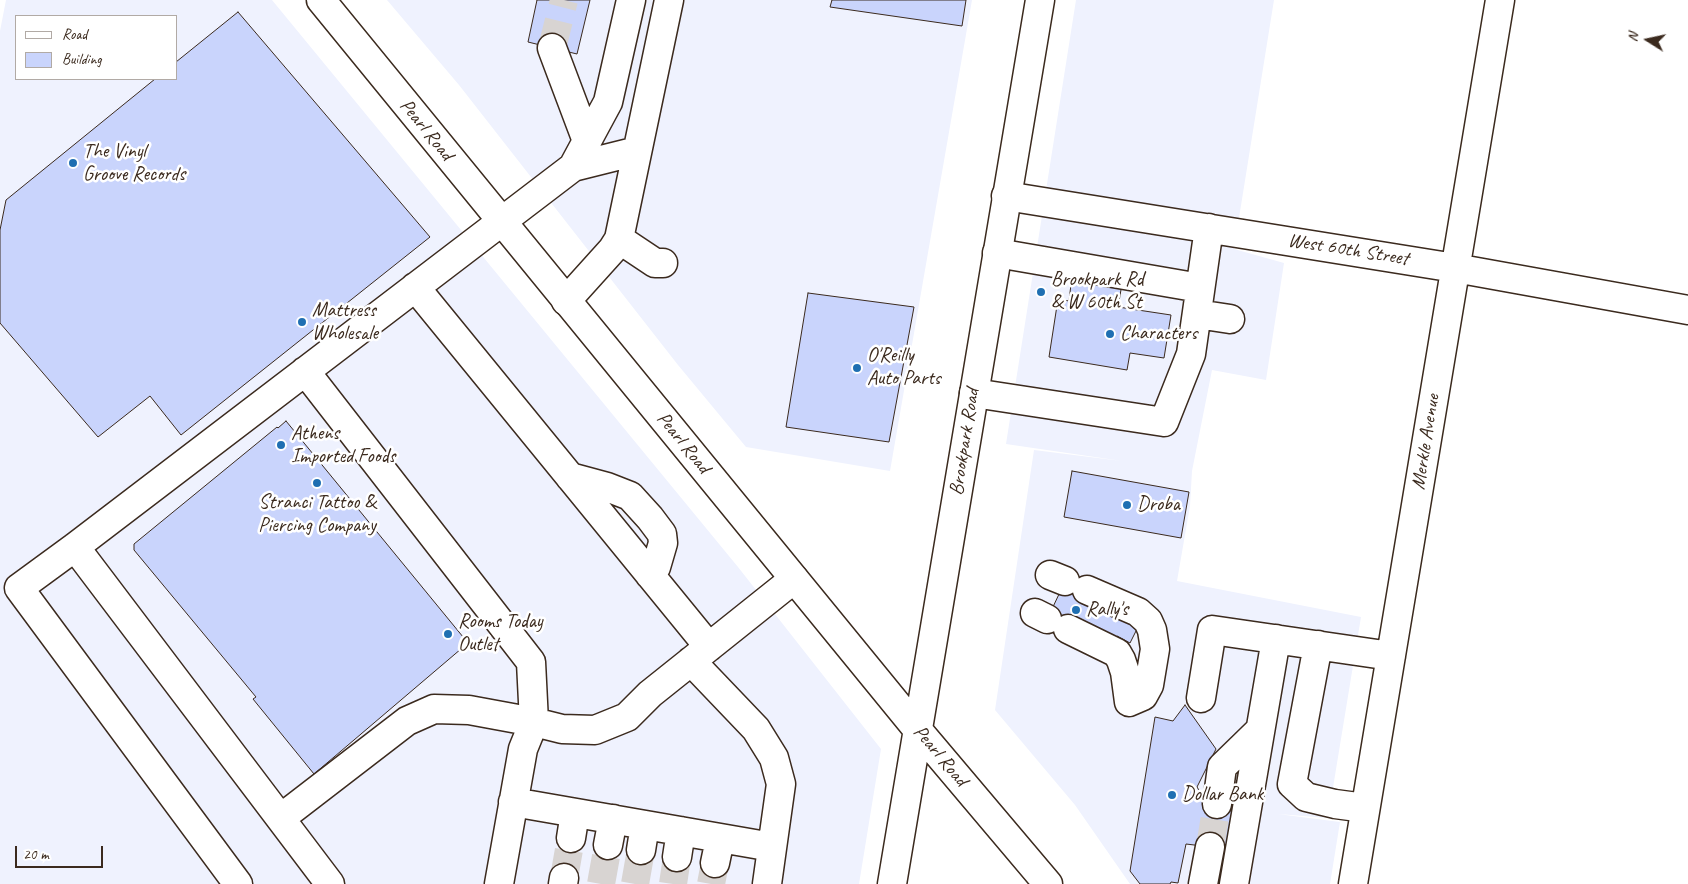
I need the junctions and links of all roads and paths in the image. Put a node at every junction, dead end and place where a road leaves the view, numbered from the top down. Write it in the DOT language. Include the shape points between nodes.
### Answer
graph roads {
  1 [pos="321,0"];
  2 [pos="632,0"];
  3 [pos="669,0"];
  4 [pos="1040,0"];
  5 [pos="1500,0"];
  6 [pos="552,48"];
  7 [pos="587,141"];
  8 [pos="637,151"];
  9 [pos="573,167"];
  10 [pos="1006,196"];
  11 [pos="500,221"];
  12 [pos="1209,228"];
  13 [pos="619,239"];
  14 [pos="997,253"];
  15 [pos="663,263"];
  16 [pos="1455,268"];
  17 [pos="415,287"];
  18 [pos="566,301"];
  19 [pos="1199,301"];
  20 [pos="1688,310"];
  21 [pos="1230,319"];
  22 [pos="305,371"];
  23 [pos="974,393"];
  24 [pos="570,477"];
  25 [pos="75,547"];
  26 [pos="650,575"];
  27 [pos="794,579"];
  28 [pos="1067,582"];
  29 [pos="1050,620"];
  30 [pos="1276,640"];
  31 [pos="1318,646"];
  32 [pos="700,654"];
  33 [pos="1391,656"];
  34 [pos="1202,698"];
  35 [pos="534,722"];
  36 [pos="917,729"];
  37 [pos="1260,730"];
  38 [pos="512,802"];
  39 [pos="1216,804"];
  40 [pos="1365,808"];
  41 [pos="281,818"];
  42 [pos="772,847"];
  43 [pos="1210,847"];
  44 [pos="238,884"];
  45 [pos="330,884"];
  46 [pos="498,884"];
  47 [pos="767,884"];
  48 [pos="892,884"];
  49 [pos="1048,884"];
  50 [pos="1203,884"];
  51 [pos="1234,884"];
  52 [pos="1353,884"];
  1 -- 11 [label="main road, Pearl Road"];
  2 -- 7 [label="main road" via="608,102"];
  3 -- 8 [label="main road"];
  4 -- 10 [label="main road, Brookpark Road"];
  5 -- 16 [label="main road, Merkle Avenue"];
  6 -- 7 [label="main road"];
  7 -- 9 [label="main road"];
  8 -- 9 [label="main road"];
  8 -- 13 [label="main road"];
  9 -- 11 [label="main road"];
  10 -- 12 [label="main road, West 60th Street"];
  10 -- 14 [label="main road, Brookpark Road"];
  11 -- 17 [label="main road"];
  11 -- 18 [label="main road, Pearl Road"];
  12 -- 16 [label="main road, West 60th Street"];
  12 -- 19 [label="main road"];
  13 -- 15 [label="main road" via="655,263"];
  13 -- 18 [label="main road"];
  14 -- 19 [label="main road"];
  14 -- 23 [label="main road, Brookpark Road"];
  16 -- 20 [label="main road, West 60th Street"];
  16 -- 33 [label="main road, Merkle Avenue"];
  17 -- 22 [label="main road"];
  17 -- 24 [label="main road"];
  18 -- 27 [label="main road, Pearl Road"];
  19 -- 21 [label="main road"];
  19 -- 23 [label="main road" via="1191,354 1164,422"];
  22 -- 25 [label="main road"];
  22 -- 35 [label="main road" via="531,662"];
  23 -- 36 [label="main road, Brookpark Road"];
  24 -- 26 [label="main road"];
  24 -- 26 [label="main road" via="630,496 650,518 662,534 663,543 656,567"];
  25 -- 41 [label="main road"];
  25 -- 44 [label="main road" via="19,588"];
  26 -- 32 [label="main road"];
  27 -- 32 [label="main road"];
  27 -- 36 [label="main road, Pearl Road"];
  28 -- 29 [label="main road" via="1138,612 1148,621 1154,649 1149,685 1143,696 1129,702 1125,672 1117,653"];
  30 -- 31 [label="main road"];
  30 -- 34 [label="main road" via="1212,630"];
  30 -- 37 [label="main road"];
  31 -- 33 [label="main road"];
  31 -- 40 [label="main road" via="1292,784 1306,797"];
  32 -- 35 [label="main road" via="627,717 595,730 562,729"];
  32 -- 42 [label="main road" via="774,758 781,784"];
  33 -- 40 [label="main road, Merkle Avenue"];
  35 -- 38 [label="main road" via="523,749"];
  35 -- 41 [label="main road" via="469,710 434,710 408,721"];
  36 -- 48 [label="main road, Brookpark Road"];
  36 -- 49 [label="main road, Pearl Road"];
  37 -- 39 [label="main road" via="1222,768"];
  37 -- 51 [label="main road"];
  38 -- 42 [label="main road" via="573,826 717,851"];
  38 -- 46 [label="main road"];
  40 -- 52 [label="main road, Merkle Avenue"];
  41 -- 45 [label="main road"];
  42 -- 47 [label="main road"];
  43 -- 50 [label="main road"];
}
